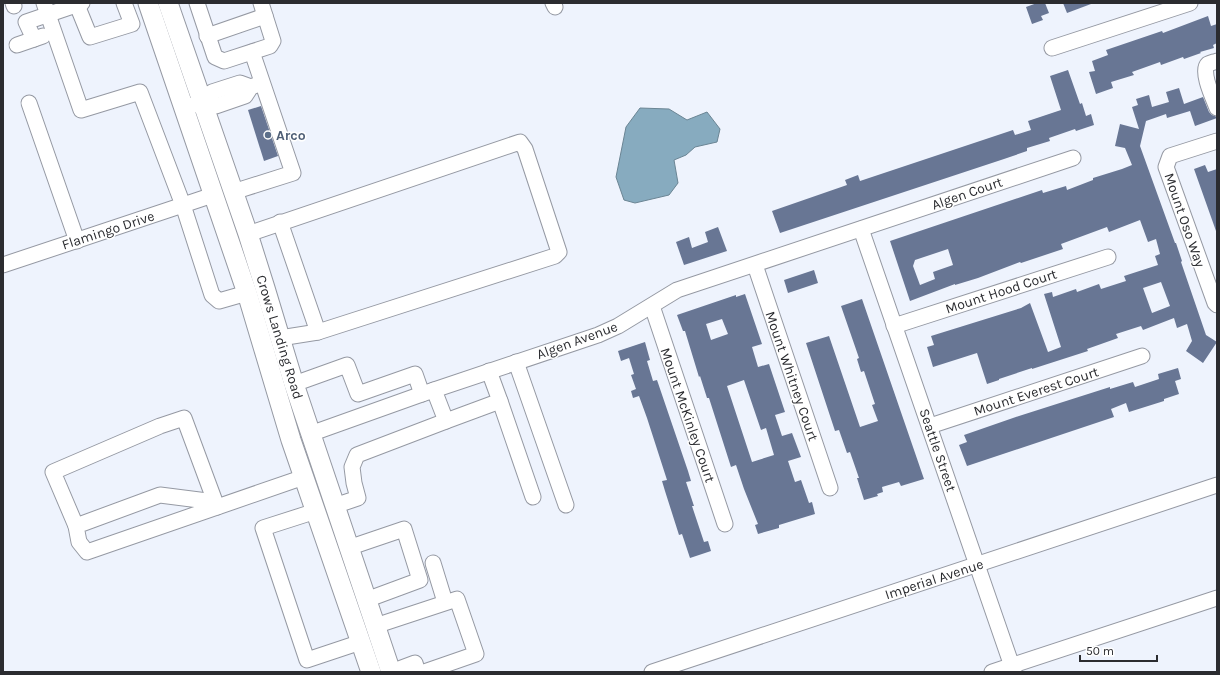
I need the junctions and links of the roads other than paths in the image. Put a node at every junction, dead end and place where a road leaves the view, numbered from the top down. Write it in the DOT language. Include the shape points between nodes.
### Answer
graph roads {
  1 [pos="124,3"];
  2 [pos="148,3"];
  3 [pos="168,3"];
  4 [pos="197,3"];
  5 [pos="1190,3"];
  6 [pos="79,4"];
  7 [pos="46,9"];
  8 [pos="263,10"];
  9 [pos="54,33"];
  10 [pos="207,36"];
  11 [pos="34,39"];
  12 [pos="18,45"];
  13 [pos="1052,48"];
  14 [pos="252,52"];
  15 [pos="1217,61"];
  16 [pos="257,85"];
  17 [pos="29,103"];
  18 [pos="198,104"];
  19 [pos="1217,108"];
  20 [pos="1217,140"];
  21 [pos="1073,158"];
  22 [pos="233,192"];
  23 [pos="214,198"];
  24 [pos="183,205"];
  25 [pos="280,222"];
  26 [pos="861,229"];
  27 [pos="248,234"];
  28 [pos="77,241"];
  29 [pos="1108,257"];
  30 [pos="3,265"];
  31 [pos="755,265"];
  32 [pos="247,293"];
  33 [pos="1217,305"];
  34 [pos="652,306"];
  35 [pos="894,326"];
  36 [pos="318,332"];
  37 [pos="280,338"];
  38 [pos="1142,356"];
  39 [pos="516,362"];
  40 [pos="489,371"];
  41 [pos="272,378"];
  42 [pos="294,384"];
  43 [pos="428,392"];
  44 [pos="500,401"];
  45 [pos="446,421"];
  46 [pos="930,426"];
  47 [pos="310,434"];
  48 [pos="304,477"];
  49 [pos="1217,485"];
  50 [pos="830,488"];
  51 [pos="533,497"];
  52 [pos="216,505"];
  53 [pos="566,505"];
  54 [pos="334,506"];
  55 [pos="316,510"];
  56 [pos="725,524"];
  57 [pos="76,526"];
  58 [pos="348,548"];
  59 [pos="432,563"];
  60 [pos="976,565"];
  61 [pos="356,570"];
  62 [pos="1217,598"];
  63 [pos="366,600"];
  64 [pos="445,602"];
  65 [pos="375,626"];
  66 [pos="361,642"];
  67 [pos="1012,669"];
  68 [pos="367,671"];
  69 [pos="391,672"];
  70 [pos="418,672"];
  71 [pos="424,672"];
  72 [pos="652,672"];
  73 [pos="992,672"];
  1 -- 6 [label="street" via="132,24 90,37"];
  2 -- 18 [label="main road, Crows Landing Road"];
  3 -- 18 [label="main road, Crows Landing Road"];
  4 -- 10 [label="street"];
  5 -- 13 [label="street"];
  6 -- 7 [label="street"];
  7 -- 9 [label="street"];
  7 -- 11 [label="street" via="26,22"];
  8 -- 10 [label="street"];
  8 -- 14 [label="street" via="273,41 270,46"];
  9 -- 11 [label="street"];
  9 -- 24 [label="street" via="81,110 140,92"];
  10 -- 14 [label="street" via="214,58 224,61"];
  11 -- 12 [label="street"];
  14 -- 16 [label="street"];
  15 -- 19 [label="street" via="1208,64 1205,69 1205,76"];
  16 -- 18 [label="street" via="240,83 212,92"];
  16 -- 22 [label="street" via="293,173"];
  17 -- 28 [label="street"];
  18 -- 22 [label="main road, Crows Landing Road"];
  18 -- 23 [label="main road, Crows Landing Road"];
  20 -- 33 [label="street, Mount Oso Way" via="1170,156 1166,166"];
  21 -- 26 [label="street, Algen Court"];
  22 -- 27 [label="main road, Crows Landing Road"];
  23 -- 24 [label="street, Flamingo Drive"];
  23 -- 27 [label="main road" via="235,228 240,233"];
  23 -- 32 [label="main road, Crows Landing Road"];
  24 -- 28 [label="street, Flamingo Drive"];
  24 -- 32 [label="street" via="212,295 218,301"];
  25 -- 27 [label="street"];
  25 -- 36 [label="street"];
  25 -- 36 [label="street" via="520,142 525,149 559,252 554,256"];
  26 -- 31 [label="street, Algen Avenue"];
  26 -- 35 [label="street, Seattle Street"];
  27 -- 37 [label="main road, Crows Landing Road"];
  28 -- 30 [label="street, Flamingo Drive"];
  29 -- 35 [label="street, Mount Hood Court"];
  31 -- 34 [label="street, Algen Avenue" via="677,290"];
  31 -- 50 [label="street, Mount Whitney Court"];
  32 -- 41 [label="main road, Crows Landing Road"];
  34 -- 39 [label="street, Algen Avenue" via="598,335"];
  34 -- 56 [label="street, Mount McKinley Court"];
  35 -- 46 [label="street, Seattle Street"];
  36 -- 37 [label="street"];
  37 -- 42 [label="main road, Crows Landing Road"];
  38 -- 46 [label="street, Mount Everest Court"];
  39 -- 40 [label="street, Algen Avenue"];
  39 -- 53 [label="street"];
  40 -- 43 [label="street, Algen Avenue"];
  40 -- 44 [label="street"];
  41 -- 47 [label="main road" via="281,384 296,426 304,434"];
  41 -- 48 [label="main road, Crows Landing Road"];
  42 -- 43 [label="street" via="347,365 358,394 415,374"];
  42 -- 47 [label="main road, Crows Landing Road"];
  43 -- 45 [label="street"];
  43 -- 47 [label="street, Algen Avenue"];
  44 -- 45 [label="street"];
  44 -- 51 [label="street"];
  45 -- 54 [label="street" via="357,455 352,467 358,498"];
  46 -- 60 [label="street, Seattle Street"];
  47 -- 54 [label="main road, Crows Landing Road"];
  48 -- 52 [label="street"];
  48 -- 55 [label="main road, Crows Landing Road"];
  48 -- 61 [label="main road" via="316,488 342,557"];
  49 -- 60 [label="street, Imperial Avenue"];
  52 -- 57 [label="street" via="160,495"];
  52 -- 57 [label="street" via="87,552 79,542"];
  52 -- 57 [label="street" via="184,418 53,472"];
  54 -- 58 [label="main road, Crows Landing Road"];
  55 -- 66 [label="main road, Crows Landing Road"];
  55 -- 66 [label="street" via="263,528 307,660"];
  58 -- 61 [label="main road, Crows Landing Road"];
  58 -- 63 [label="street" via="404,529 420,580"];
  59 -- 64 [label="street"];
  60 -- 67 [label="street, Seattle Street"];
  60 -- 72 [label="street, Imperial Avenue"];
  61 -- 63 [label="main road, Crows Landing Road"];
  62 -- 67 [label="street"];
  63 -- 65 [label="main road, Crows Landing Road"];
  64 -- 65 [label="street"];
  64 -- 71 [label="street" via="457,599 476,654"];
  65 -- 69 [label="main road, Crows Landing Road"];
  66 -- 68 [label="main road, Crows Landing Road"];
  67 -- 73 [label="street"];
  69 -- 70 [label="street" via="415,663"];
}
